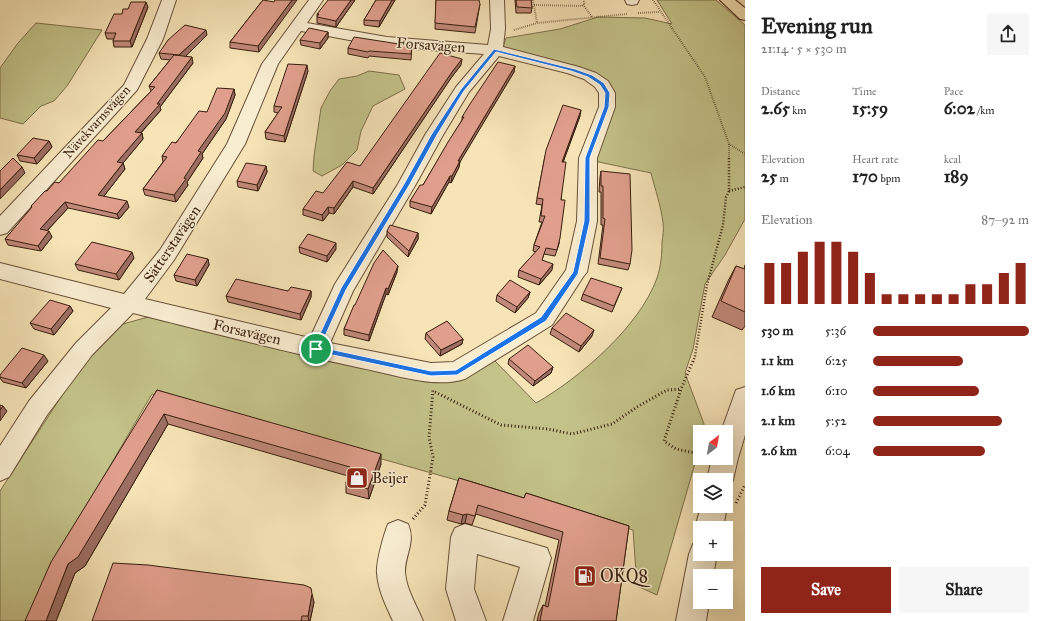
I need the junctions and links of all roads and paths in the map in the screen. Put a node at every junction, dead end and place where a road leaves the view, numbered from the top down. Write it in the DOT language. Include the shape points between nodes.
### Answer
graph roads {
  1 [pos="169,0"];
  2 [pos="316,0"];
  3 [pos="496,0"];
  4 [pos="533,0"];
  5 [pos="583,0"];
  6 [pos="653,0"];
  7 [pos="727,0"];
  8 [pos="534,5"];
  9 [pos="583,5"];
  10 [pos="633,7"];
  11 [pos="660,12"];
  12 [pos="745,16"];
  13 [pos="592,17"];
  14 [pos="537,23"];
  15 [pos="298,26"];
  16 [pos="496,44"];
  17 [pos="729,144"];
  18 [pos="745,154"];
  19 [pos="745,187"];
  20 [pos="729,192"];
  21 [pos="0,228"];
  22 [pos="0,271"];
  23 [pos="129,304"];
  24 [pos="316,349"];
  25 [pos="432,382"];
  26 [pos="681,389"];
  27 [pos="745,397"];
  28 [pos="740,428"];
  29 [pos="733,442"];
  30 [pos="693,453"];
  31 [pos="0,469"];
  32 [pos="745,485"];
  33 [pos="733,497"];
  34 [pos="398,533"];
  35 [pos="702,561"];
  36 [pos="471,620"];
  37 [pos="408,621"];
  38 [pos="518,621"];
  39 [pos="691,621"];
  1 -- 21 [label="street, Nävekvarnsvägen" via="131,87"];
  2 -- 15 [label="street, Sätterstavägen"];
  3 -- 16 [label="street"];
  4 -- 8 [label="path"];
  5 -- 9 [label="path"];
  6 -- 11 [label="path"];
  7 -- 12 [label="main road"];
  8 -- 9 [label="path"];
  8 -- 14 [label="path"];
  9 -- 13 [label="path"];
  10 -- 11 [label="path"];
  10 -- 13 [label="path"];
  11 -- 17 [label="path" via="705,77"];
  13 -- 14 [label="path"];
  14 -- 16 [label="path" via="516,28"];
  15 -- 16 [label="street, Forsavägen" via="387,42"];
  15 -- 23 [label="street, Sätterstavägen" via="270,64 236,144 167,255"];
  16 -- 24 [label="street" via="462,90 434,135 343,290"];
  16 -- 25 [label="street, Forsavägen" via="590,76 602,84 607,93 606,107 588,158 587,221 576,272 544,319 457,372"];
  17 -- 18 [label="path"];
  17 -- 20 [label="path"];
  19 -- 20 [label="path"];
  20 -- 26 [label="path" via="707,285 695,356"];
  22 -- 23 [label="street, Forsavägen"];
  23 -- 24 [label="street, Forsavägen"];
  23 -- 31 [label="street, Sätterstavägen" via="84,349 38,408"];
  24 -- 25 [label="street, Forsavägen"];
  25 -- 26 [label="path" via="501,425 572,434 612,424 667,390"];
  25 -- 34 [label="path" via="429,437 433,457 425,505"];
  26 -- 30 [label="path" via="664,441 670,446"];
  27 -- 28 [label="street"];
  28 -- 29 [label="street"];
  32 -- 33 [label="path"];
  34 -- 37 [label="street" via="391,572 396,594"];
  35 -- 39 [label="street"];
  36 -- 38 [label="street" via="460,589 465,537 537,558"];
}
